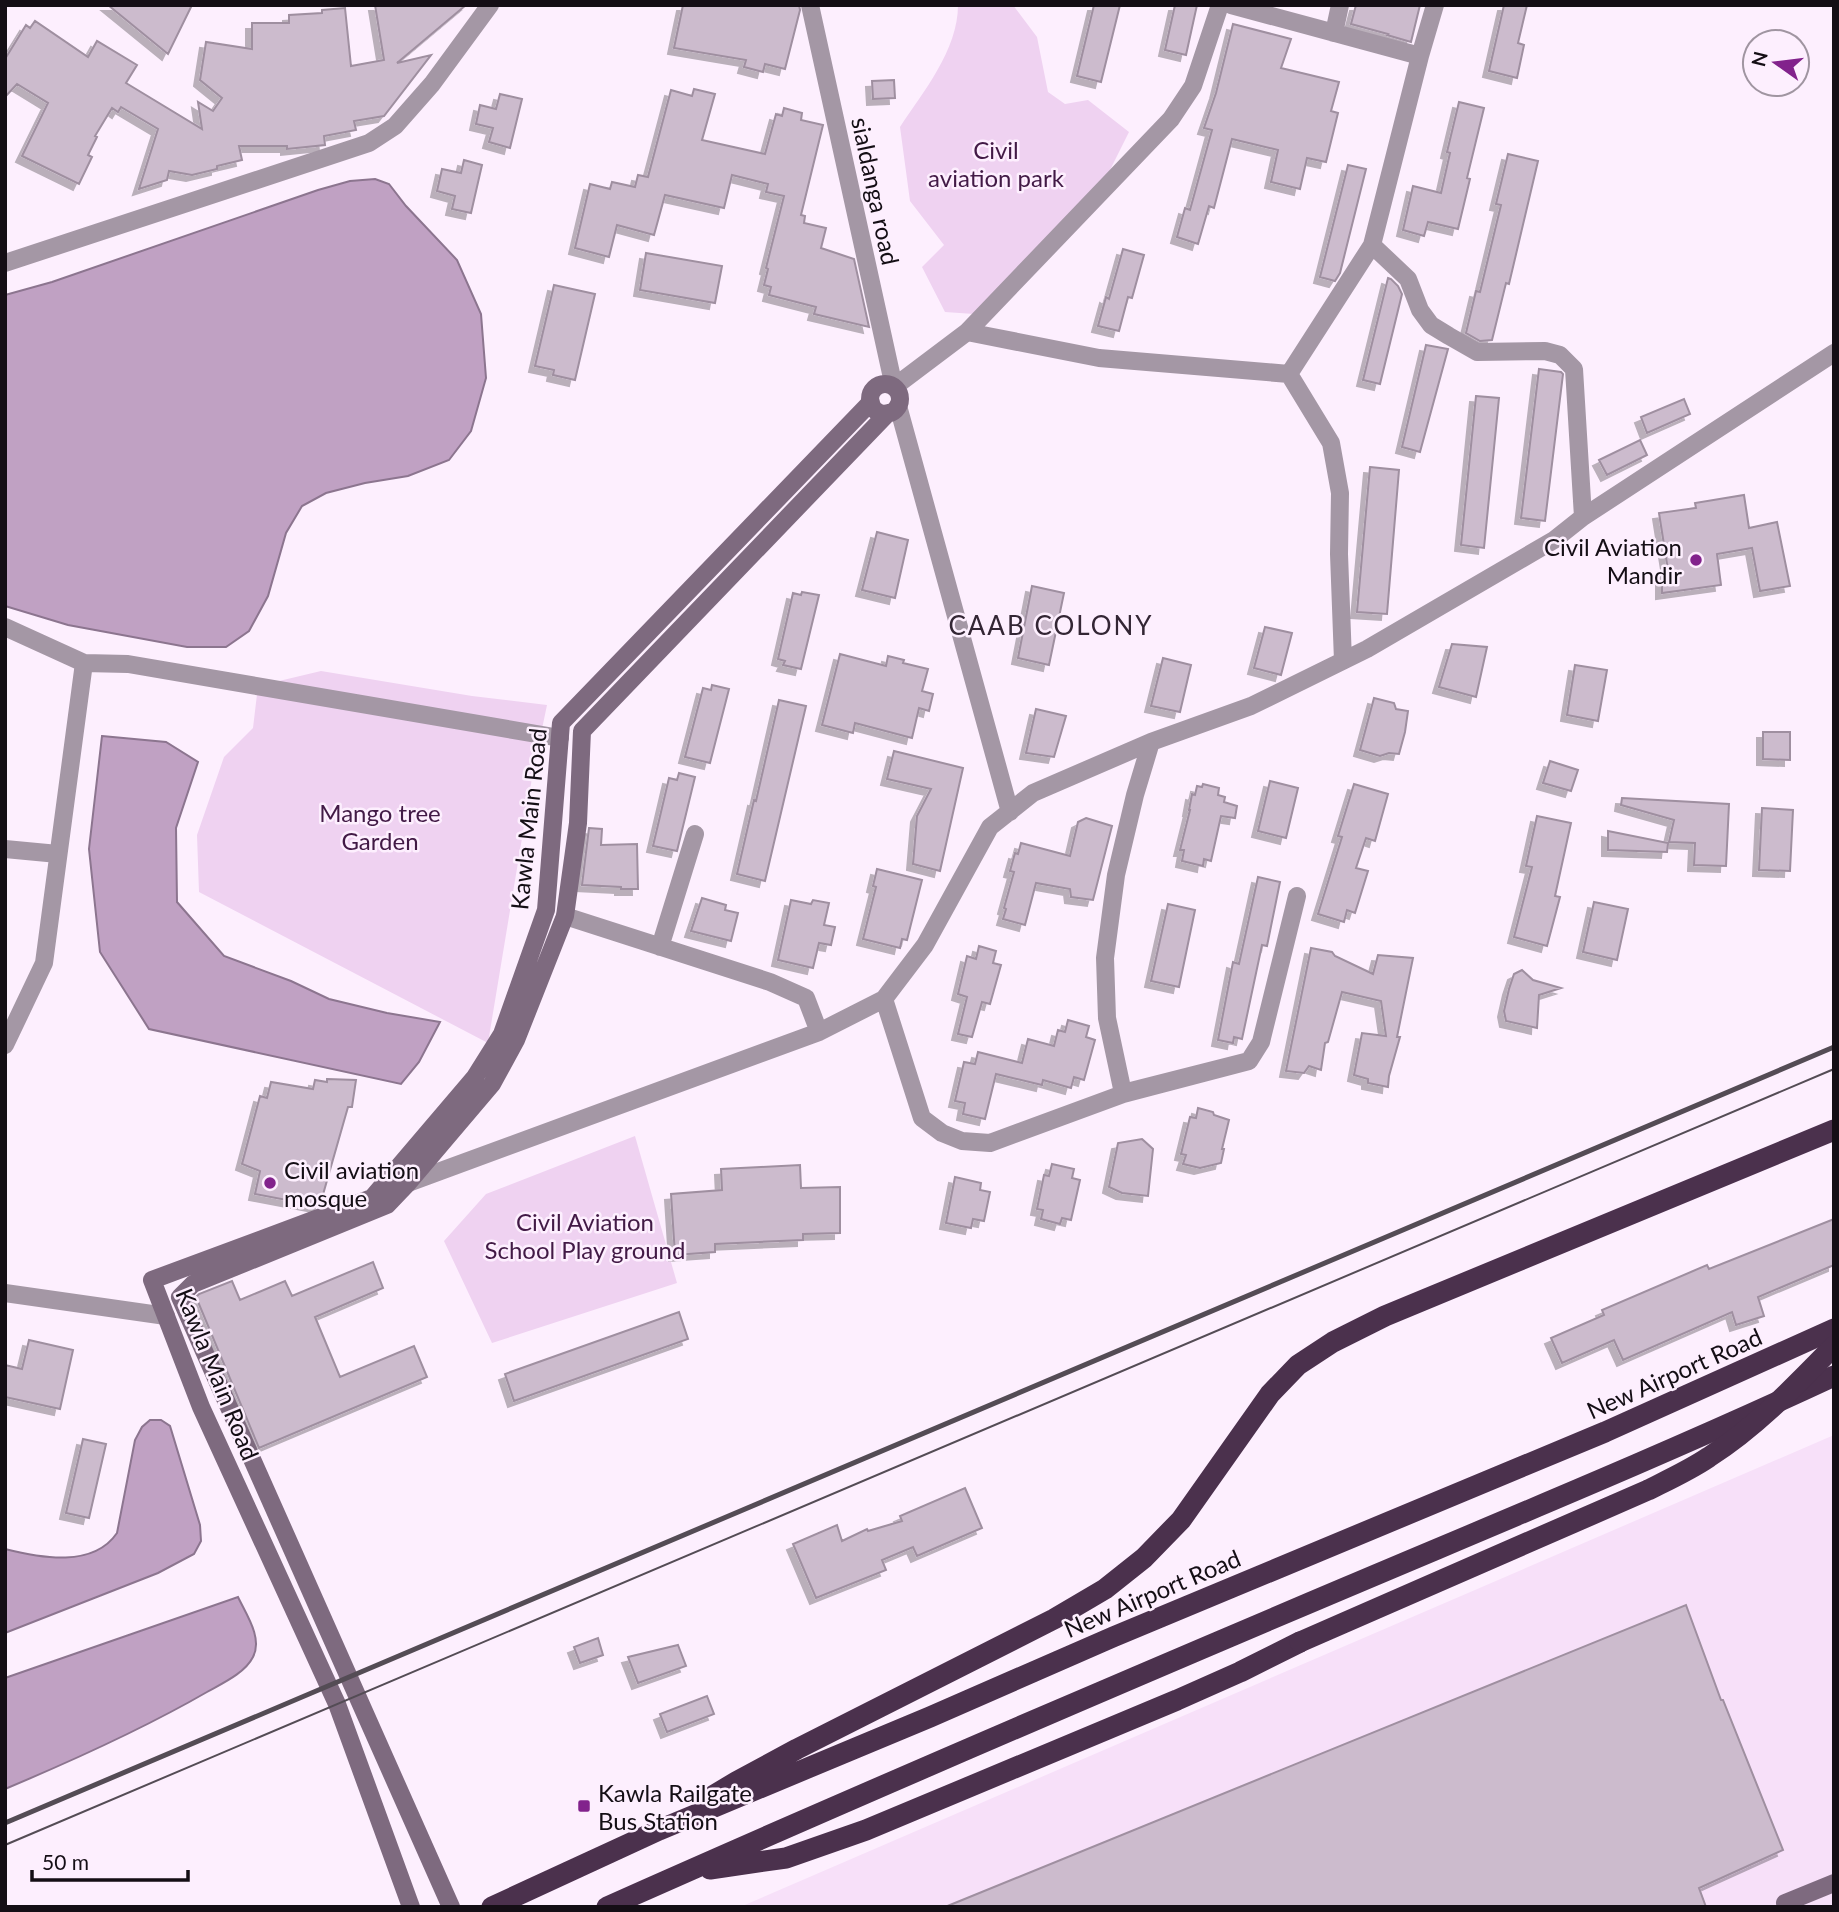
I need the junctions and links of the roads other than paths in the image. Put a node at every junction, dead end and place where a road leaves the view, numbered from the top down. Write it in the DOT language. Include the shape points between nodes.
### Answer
graph roads {
  1 [pos="490,5"];
  2 [pos="810,5"];
  3 [pos="1220,5"];
  4 [pos="1231,5"];
  5 [pos="1340,5"];
  6 [pos="1435,5"];
  7 [pos="1334,33"];
  8 [pos="1420,56"];
  9 [pos="1372,245"];
  10 [pos="5,263"];
  11 [pos="967,332"];
  12 [pos="1834,353"];
  13 [pos="1289,374"];
  14 [pos="894,387"];
  15 [pos="871,402"];
  16 [pos="893,409"];
  17 [pos="1583,517"];
  18 [pos="5,627"];
  19 [pos="1343,660"];
  20 [pos="85,663"];
  21 [pos="560,738"];
  22 [pos="1151,742"];
  23 [pos="1010,812"];
  24 [pos="695,834"];
  25 [pos="5,849"];
  26 [pos="58,855"];
  27 [pos="1297,896"];
  28 [pos="565,916"];
  29 [pos="660,947"];
  30 [pos="884,999"];
  31 [pos="819,1032"];
  32 [pos="5,1045"];
  33 [pos="1199,1074"];
  34 [pos="1834,1130"];
  35 [pos="408,1183"];
  36 [pos="5,1293"];
  37 [pos="166,1316"];
  38 [pos="1834,1329"];
  39 [pos="1834,1346"];
  40 [pos="1834,1376"];
  41 [pos="659,1830"];
  42 [pos="681,1874"];
  43 [pos="1834,1883"];
  44 [pos="1785,1903"];
  45 [pos="411,1907"];
  46 [pos="451,1907"];
  47 [pos="492,1907"];
  48 [pos="607,1907"];
  1 -- 10 [label="street" via="432,84 395,125 369,143"];
  2 -- 14 [label="street, sialdanga road"];
  3 -- 11 [label="street" via="1193,86 1171,119"];
  4 -- 7 [label="street"];
  5 -- 7 [label="street"];
  6 -- 8 [label="street"];
  7 -- 8 [label="street"];
  8 -- 9 [label="street"];
  9 -- 13 [label="street"];
  9 -- 17 [label="street" via="1408,279 1420,310 1448,336 1477,352 1545,351 1560,355 1574,369"];
  11 -- 13 [label="street" via="1099,358"];
  11 -- 14 [label="street"];
  12 -- 17 [label="street"];
  13 -- 19 [label="street" via="1331,443 1340,493"];
  14 -- 15 [label="street, Kawla Main Road" via="880,385 872,391"];
  14 -- 16 [label="street" via="900,398"];
  15 -- 16 [label="street" via="875,410"];
  15 -- 21 [label="street, Kawla Main Road" via="561,723"];
  16 -- 23 [label="street"];
  16 -- 28 [label="street, Kawla Main Road" via="582,731 578,823"];
  17 -- 19 [label="street" via="1554,540"];
  18 -- 20 [label="street"];
  19 -- 22 [label="street" via="1251,706"];
  20 -- 21 [label="street" via="128,664"];
  20 -- 26 [label="street"];
  21 -- 37 [label="street, Kawla Main Road" via="546,910 502,1034 475,1077 372,1198 152,1280"];
  22 -- 23 [label="street" via="1033,793"];
  22 -- 33 [label="street" via="1116,875 1105,958 1107,1018 1123,1093"];
  23 -- 30 [label="street" via="990,827 925,945"];
  24 -- 29 [label="street"];
  25 -- 26 [label="street"];
  26 -- 32 [label="street" via="44,963"];
  27 -- 33 [label="street" via="1261,1042 1249,1061"];
  28 -- 29 [label="street"];
  28 -- 35 [label="street, Kawla Main Road" via="516,1040 492,1084"];
  29 -- 31 [label="street" via="806,998"];
  30 -- 31 [label="street"];
  30 -- 33 [label="street" via="922,1118 962,1141 990,1143 1123,1094"];
  31 -- 35 [label="street"];
  34 -- 41 [label="highway" via="1343,1337 1298,1365 1270,1394 1181,1520 1105,1589 797,1749"];
  35 -- 46 [label="street, Kawla Main Road" via="387,1205 193,1284 180,1297"];
  36 -- 37 [label="street"];
  37 -- 45 [label="street, Kawla Main Road" via="201,1407 337,1704"];
  38 -- 41 [label="highway, New Airport Road" via="1605,1433"];
  39 -- 42 [label="highway, bridge" via="1765,1415 1710,1456 1648,1490 1190,1695 866,1830 786,1858"];
  40 -- 42 [label="highway"];
  41 -- 47 [label="highway, New Airport Road"];
  42 -- 48 [label="highway"];
  43 -- 44 [label="street"];
}
